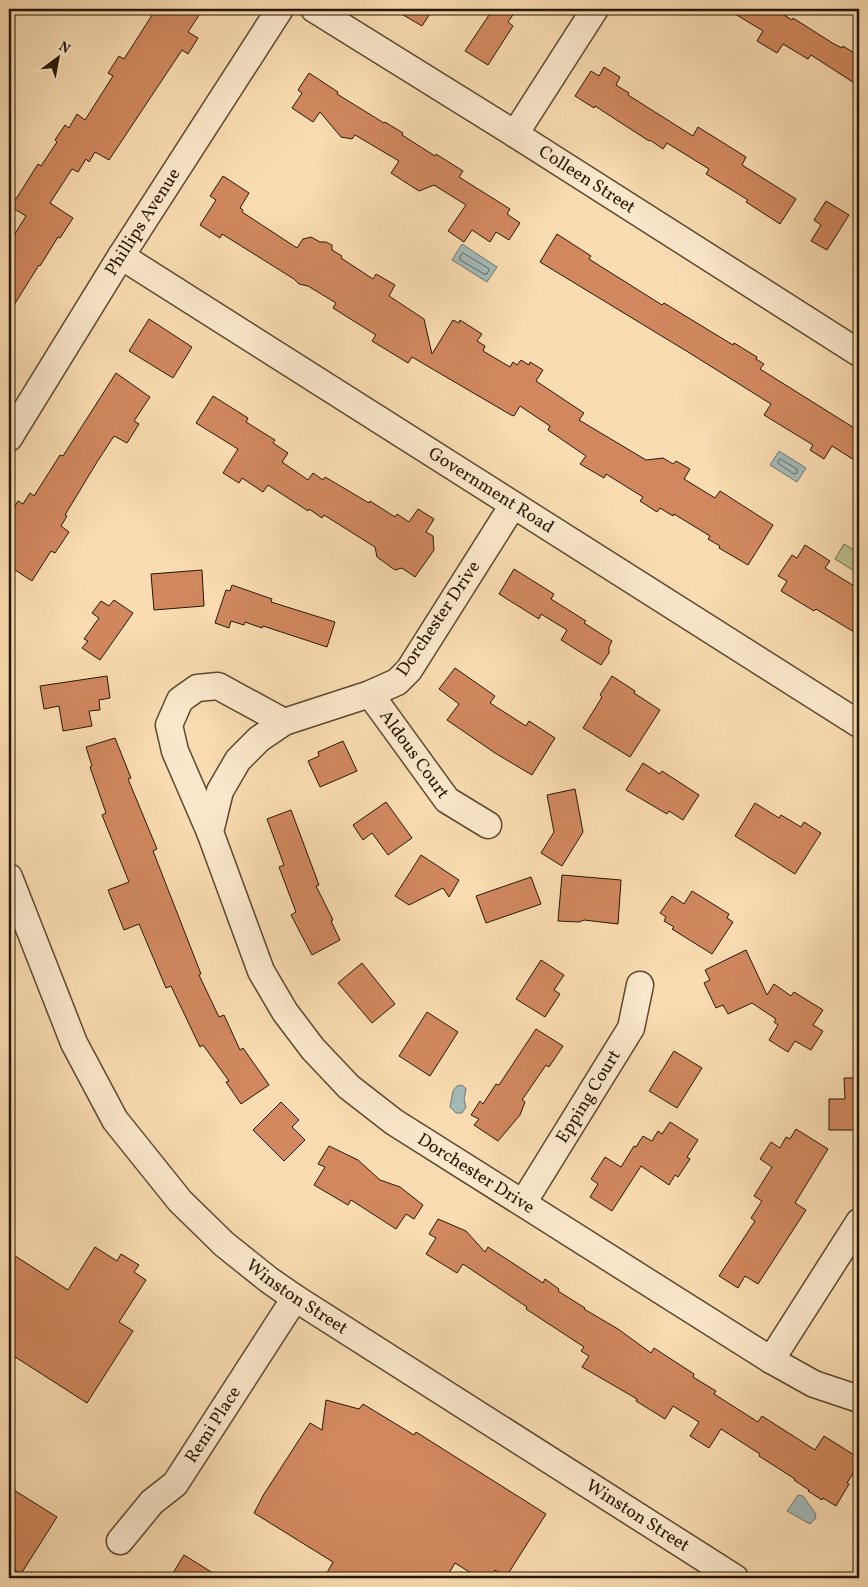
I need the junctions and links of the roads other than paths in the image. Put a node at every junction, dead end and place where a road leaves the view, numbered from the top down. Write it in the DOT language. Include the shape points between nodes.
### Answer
graph roads {
  1 [pos="280,9"];
  2 [pos="314,9"];
  3 [pos="596,9"];
  4 [pos="515,134"];
  5 [pos="121,256"];
  6 [pos="859,353"];
  7 [pos="9,438"];
  8 [pos="513,505"];
  9 [pos="370,694"];
  10 [pos="284,722"];
  11 [pos="859,724"];
  12 [pos="488,825"];
  13 [pos="210,832"];
  14 [pos="9,877"];
  15 [pos="640,985"];
  16 [pos="523,1203"];
  17 [pos="859,1222"];
  18 [pos="295,1298"];
  19 [pos="771,1360"];
  20 [pos="859,1399"];
  21 [pos="120,1541"];
  22 [pos="735,1578"];
  1 -- 5 [label="street, Phillips Avenue"];
  2 -- 4 [label="street, Colleen Street"];
  3 -- 4 [label="street"];
  4 -- 6 [label="street, Colleen Street"];
  5 -- 7 [label="street, Phillips Avenue"];
  5 -- 8 [label="street, Government Road"];
  8 -- 9 [label="street, Dorchester Drive" via="409,670 397,682"];
  8 -- 11 [label="street, Government Road"];
  9 -- 10 [label="street, Dorchester Drive"];
  9 -- 12 [label="street, Aldous Court" via="447,800"];
  10 -- 13 [label="street, Dorchester Drive" via="238,760 220,790"];
  10 -- 13 [label="street, Dorchester Drive" via="218,686 197,688 180,700 169,725 176,751"];
  13 -- 16 [label="street, Dorchester Drive" via="261,971 285,1012 313,1049 349,1087 394,1122"];
  14 -- 18 [label="street, Winston Street" via="74,1043 115,1120 180,1201 224,1244"];
  15 -- 16 [label="street, Epping Court" via="631,1028"];
  16 -- 19 [label="street, Dorchester Drive"];
  17 -- 19 [label="street"];
  18 -- 21 [label="street, Remi Place" via="175,1484 152,1502"];
  18 -- 22 [label="street, Winston Street"];
  19 -- 20 [label="street, Dorchester Drive" via="814,1384"];
}
